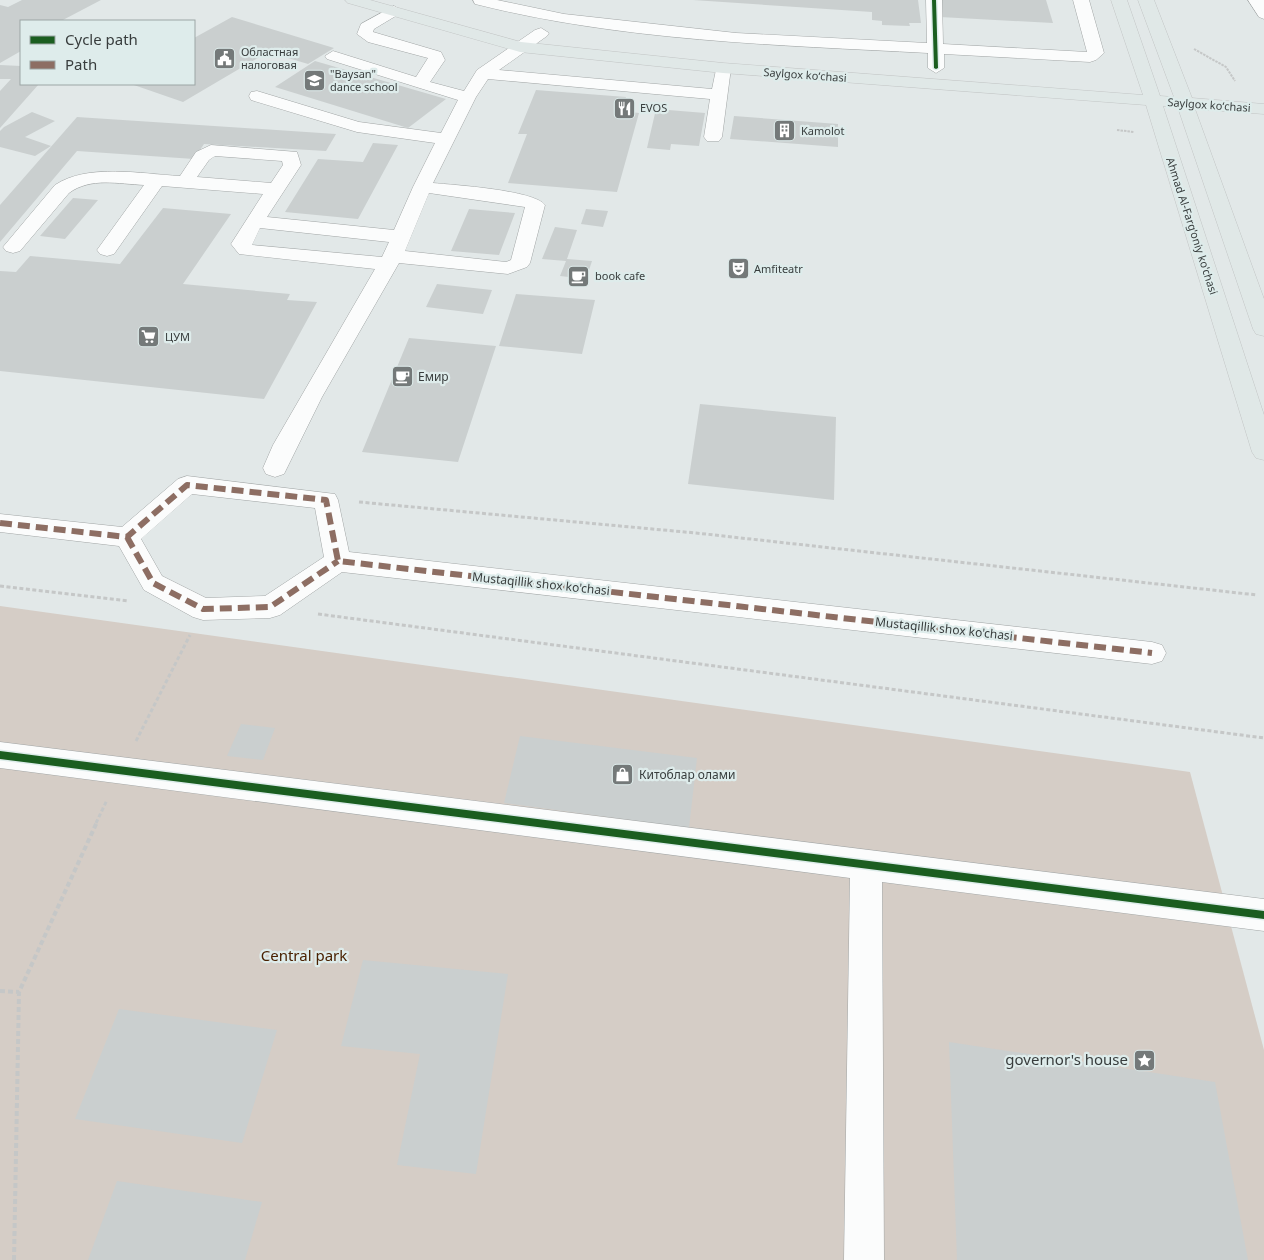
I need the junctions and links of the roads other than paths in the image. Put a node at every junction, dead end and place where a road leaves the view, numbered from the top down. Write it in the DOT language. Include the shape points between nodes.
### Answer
graph roads {
  1 [pos="353,0"];
  2 [pos="934,0"];
  3 [pos="1080,0"];
  4 [pos="1119,0"];
  5 [pos="1146,0"];
  6 [pos="1256,0"];
  7 [pos="475,7"];
  8 [pos="394,11"];
  9 [pos="567,13"];
  10 [pos="1264,14"];
  11 [pos="493,20"];
  12 [pos="549,34"];
  13 [pos="521,37"];
  14 [pos="936,47"];
  15 [pos="333,56"];
  16 [pos="780,56"];
  17 [pos="917,67"];
  18 [pos="723,68"];
  19 [pos="936,68"];
  20 [pos="955,69"];
  21 [pos="483,74"];
  22 [pos="420,84"];
  23 [pos="1178,84"];
  24 [pos="1143,88"];
  25 [pos="1240,88"];
  26 [pos="719,95"];
  27 [pos="258,96"];
  28 [pos="468,97"];
  29 [pos="1184,103"];
  30 [pos="1264,109"];
  31 [pos="713,137"];
  32 [pos="447,139"];
  33 [pos="157,180"];
  34 [pos="185,182"];
  35 [pos="422,187"];
  36 [pos="275,189"];
  37 [pos="254,222"];
  38 [pos="401,237"];
  39 [pos="13,247"];
  40 [pos="108,250"];
  41 [pos="390,260"];
  42 [pos="1264,329"];
  43 [pos="1264,452"];
  44 [pos="275,468"];
  45 [pos="0,523"];
  46 [pos="127,538"];
  47 [pos="338,561"];
  48 [pos="1152,653"];
  49 [pos="0,755"];
  50 [pos="866,865"];
  51 [pos="1264,915"];
  52 [pos="864,1260"];
  1 -- 8 [label="main road, Saylgox koʻchasi"];
  2 -- 14 [label="street"];
  3 -- 14 [label="street" via="1096,53 1090,57"];
  4 -- 24 [label="main road, Ahmad Al-Farg'oniy ko'chasi"];
  5 -- 23 [label="main road"];
  6 -- 10 [label="street"];
  7 -- 9 [label="street"];
  7 -- 11 [label="main road"];
  8 -- 13 [label="main road, Saylgox koʻchasi"];
  8 -- 22 [label="street" via="367,28 365,34 435,55 437,60"];
  9 -- 12 [label="street"];
  9 -- 14 [label="street" via="736,38"];
  12 -- 13 [label="main road, Saylgox koʻchasi"];
  12 -- 16 [label="main road, Saylgox koʻchasi"];
  13 -- 18 [label="main road, Saylgox koʻchasi"];
  13 -- 21 [label="street"];
  14 -- 19 [label="street"];
  15 -- 22 [label="street"];
  17 -- 19 [label="main road"];
  18 -- 24 [label="main road, Saylgox koʻchasi"];
  18 -- 26 [label="street"];
  19 -- 20 [label="main road"];
  21 -- 26 [label="street"];
  21 -- 28 [label="street"];
  22 -- 28 [label="street"];
  23 -- 24 [label="main road, Saylgox koʻchasi"];
  23 -- 25 [label="main road, Saylgox koʻchasi"];
  23 -- 29 [label="main road"];
  24 -- 29 [label="main road, Saylgox koʻchasi"];
  24 -- 43 [label="main road, Ahmad Al-Farg'oniy ko'chasi"];
  26 -- 31 [label="street"];
  27 -- 32 [label="street" via="356,127"];
  28 -- 32 [label="street"];
  29 -- 30 [label="main road, Saylgox koʻchasi"];
  29 -- 42 [label="main road"];
  32 -- 35 [label="street"];
  33 -- 34 [label="street"];
  33 -- 39 [label="street" via="90,177 72,182 62,189"];
  33 -- 40 [label="street"];
  34 -- 36 [label="street"];
  34 -- 36 [label="street" via="202,156 211,150 291,156 292,164"];
  35 -- 38 [label="street"];
  35 -- 41 [label="street" via="524,200 534,205 520,263 508,268"];
  36 -- 37 [label="street"];
  37 -- 38 [label="street"];
  37 -- 41 [label="street" via="241,244 246,250"];
  38 -- 41 [label="street"];
  41 -- 44 [label="street" via="306,405"];
  45 -- 46 [label="street"];
  46 -- 47 [label="street" via="153,582 203,609 270,607"];
  46 -- 47 [label="street" via="187,485 326,500"];
  47 -- 48 [label="street, Mustaqillik shox ko'chasi"];
  49 -- 50 [label="street"];
  50 -- 51 [label="street"];
  50 -- 52 [label="street"];
}
